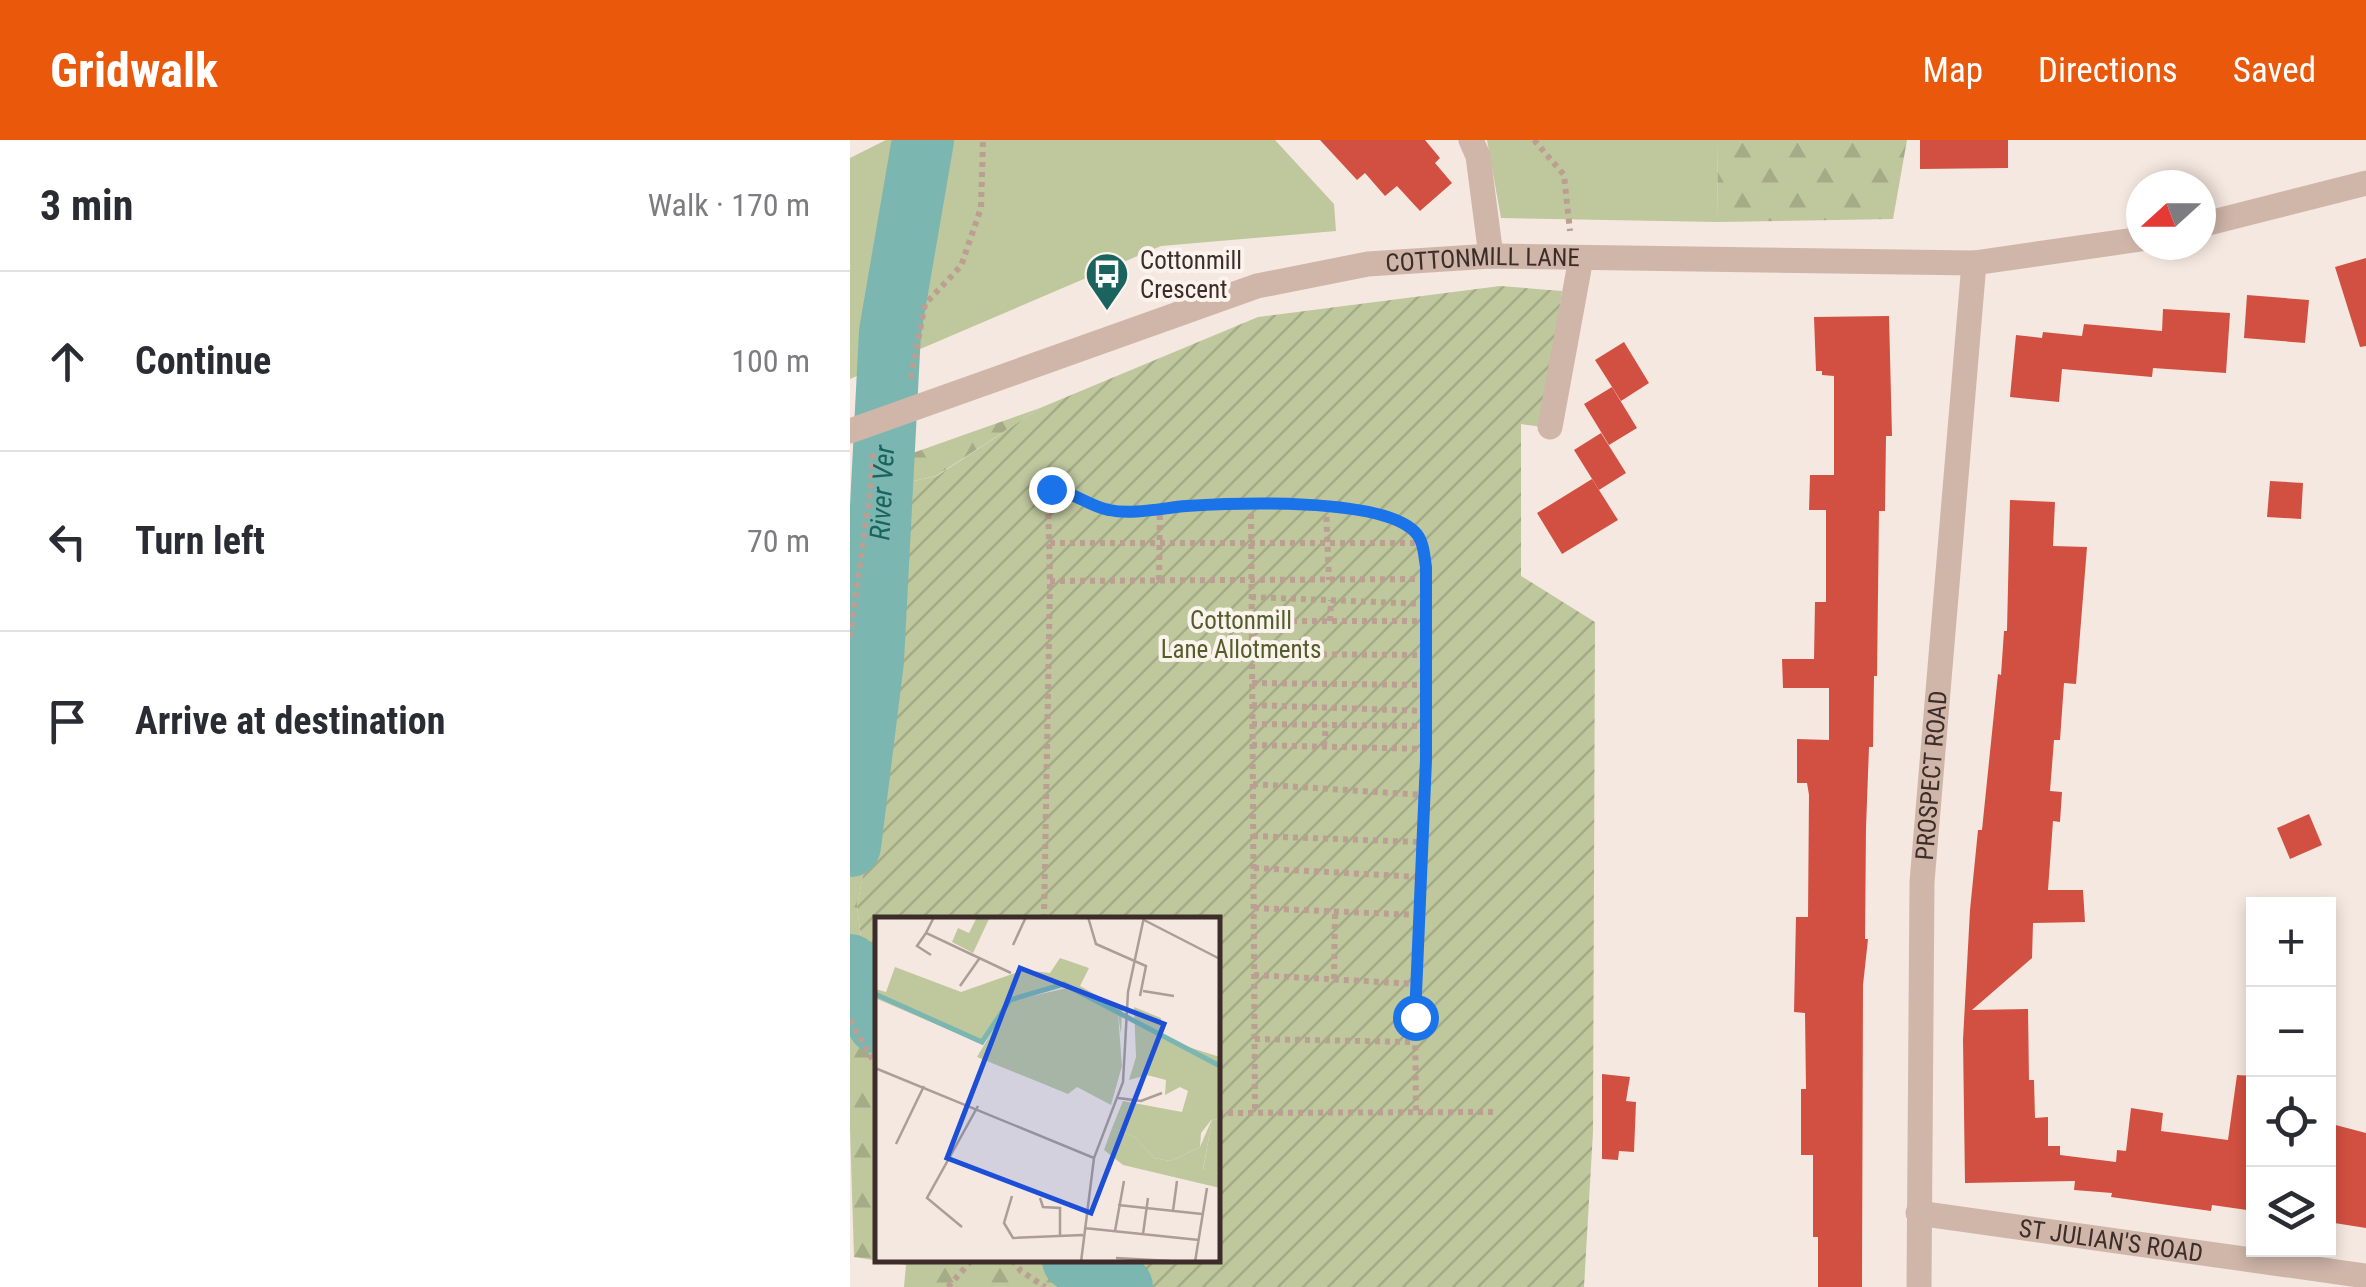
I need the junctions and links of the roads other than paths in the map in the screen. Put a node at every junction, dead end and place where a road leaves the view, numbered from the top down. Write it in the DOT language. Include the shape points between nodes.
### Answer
graph roads {
  1 [pos="1472,140"];
  2 [pos="2366,184"];
  3 [pos="2216,221"];
  4 [pos="2126,242"];
  5 [pos="1491,256"];
  6 [pos="1577,258"];
  7 [pos="1974,263"];
  8 [pos="862,427"];
  9 [pos="1550,427"];
  10 [pos="1918,1213"];
  11 [pos="2366,1276"];
  12 [pos="1919,1287"];
  1 -- 5 [label="street"];
  2 -- 3 [label="street"];
  4 -- 7 [label="street, COTTONMILL LANE"];
  5 -- 6 [label="street, COTTONMILL LANE"];
  5 -- 8 [label="street, COTTONMILL LANE" via="1368,264 1257,286"];
  6 -- 7 [label="street, COTTONMILL LANE"];
  6 -- 9 [label="street"];
  7 -- 10 [label="street, PROSPECT ROAD" via="1922,882"];
  10 -- 11 [label="street, ST JULIAN'S ROAD"];
  10 -- 12 [label="street, PROSPECT ROAD"];
}
